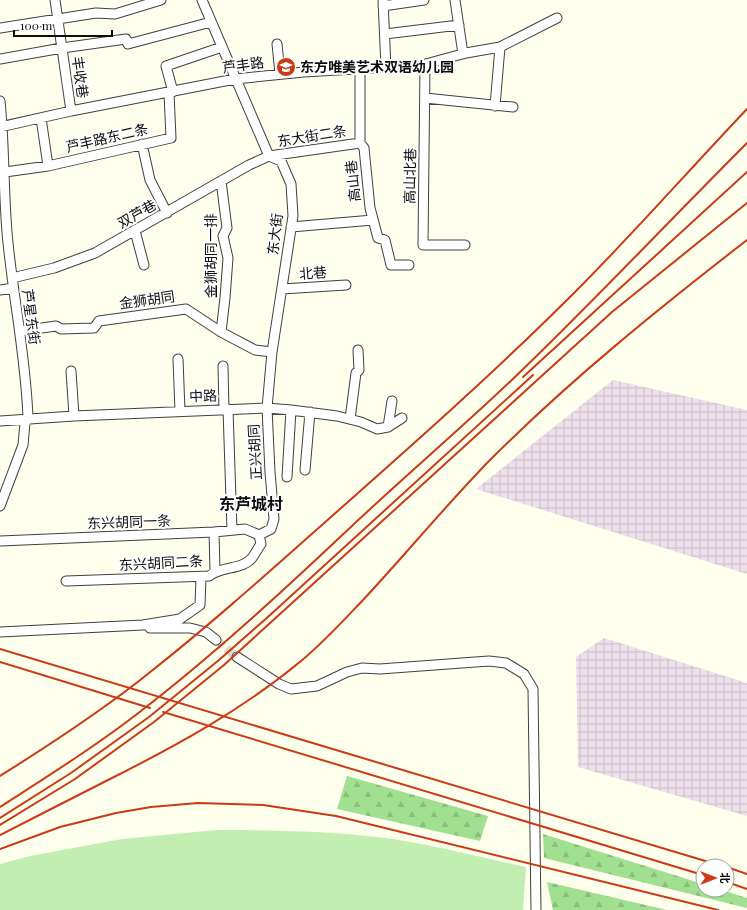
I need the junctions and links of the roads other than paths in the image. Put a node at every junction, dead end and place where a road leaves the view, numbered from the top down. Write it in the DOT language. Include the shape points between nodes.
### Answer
graph roads {
  1 [pos="55,0"];
  2 [pos="161,0"];
  3 [pos="202,0"];
  4 [pos="424,0"];
  5 [pos="455,0"];
  6 [pos="383,3"];
  7 [pos="557,18"];
  8 [pos="58,19"];
  9 [pos="211,22"];
  10 [pos="459,25"];
  11 [pos="0,28"];
  12 [pos="385,34"];
  13 [pos="277,44"];
  14 [pos="222,47"];
  15 [pos="500,47"];
  16 [pos="62,48"];
  17 [pos="463,54"];
  18 [pos="0,59"];
  19 [pos="425,64"];
  20 [pos="386,68"];
  21 [pos="360,69"];
  22 [pos="280,74"];
  23 [pos="235,79"];
  24 [pos="171,92"];
  25 [pos="425,98"];
  26 [pos="0,101"];
  27 [pos="495,106"];
  28 [pos="513,107"];
  29 [pos="71,111"];
  30 [pos="40,118"];
  31 [pos="2,127"];
  32 [pos="360,143"];
  33 [pos="142,144"];
  34 [pos="269,156"];
  35 [pos="48,166"];
  36 [pos="5,172"];
  37 [pos="222,181"];
  38 [pos="166,213"];
  39 [pos="373,220"];
  40 [pos="291,227"];
  41 [pos="135,231"];
  42 [pos="465,245"];
  43 [pos="144,265"];
  44 [pos="409,265"];
  45 [pos="12,278"];
  46 [pos="346,285"];
  47 [pos="13,288"];
  48 [pos="282,289"];
  49 [pos="0,290"];
  50 [pos="20,331"];
  51 [pos="222,332"];
  52 [pos="358,350"];
  53 [pos="272,352"];
  54 [pos="178,359"];
  55 [pos="223,366"];
  56 [pos="71,371"];
  57 [pos="392,400"];
  58 [pos="267,408"];
  59 [pos="226,410"];
  60 [pos="291,410"];
  61 [pos="180,411"];
  62 [pos="310,412"];
  63 [pos="74,416"];
  64 [pos="28,418"];
  65 [pos="402,418"];
  66 [pos="0,420"];
  67 [pos="350,420"];
  68 [pos="388,427"];
  69 [pos="305,470"];
  70 [pos="287,477"];
  71 [pos="0,506"];
  72 [pos="232,530"];
  73 [pos="214,532"];
  74 [pos="259,534"];
  75 [pos="0,541"];
  76 [pos="215,571"];
  77 [pos="201,577"];
  78 [pos="66,581"];
  79 [pos="144,625"];
  80 [pos="0,632"];
  81 [pos="216,640"];
  82 [pos="237,657"];
  83 [pos="536,910"];
  1 -- 8 [label="street, 丰收巷"];
  2 -- 8 [label="street" via="115,14 96,13"];
  3 -- 9 [label="street, 东大街"];
  4 -- 6 [label="street"];
  5 -- 10 [label="street"];
  6 -- 12 [label="street"];
  7 -- 15 [label="street, 芦丰路"];
  8 -- 11 [label="street"];
  8 -- 16 [label="street, 丰收巷"];
  9 -- 14 [label="street, 东大街"];
  9 -- 16 [label="street" via="128,44 126,40"];
  10 -- 12 [label="street"];
  10 -- 17 [label="street"];
  12 -- 20 [label="street"];
  13 -- 22 [label="street"];
  14 -- 23 [label="street, 东大街"];
  14 -- 24 [label="street" via="166,66"];
  15 -- 17 [label="street, 芦丰路"];
  15 -- 27 [label="street"];
  16 -- 18 [label="street"];
  16 -- 29 [label="street, 丰收巷"];
  17 -- 19 [label="street, 芦丰路"];
  19 -- 20 [label="street, 芦丰路"];
  19 -- 25 [label="street, 高山北巷"];
  20 -- 21 [label="street, 芦丰路"];
  21 -- 22 [label="street, 芦丰路"];
  21 -- 32 [label="street, 高山巷"];
  22 -- 23 [label="street, 芦丰路"];
  23 -- 24 [label="street, 芦丰路"];
  23 -- 34 [label="street, 东大街"];
  24 -- 29 [label="street, 芦丰路"];
  24 -- 33 [label="street, 芦丰路东二条" via="171,138"];
  25 -- 27 [label="street"];
  25 -- 42 [label="street, 高山北巷" via="423,245"];
  26 -- 31 [label="street, 芦星东街"];
  27 -- 28 [label="street"];
  29 -- 30 [label="street, 芦丰路"];
  30 -- 31 [label="street, 芦丰路"];
  30 -- 35 [label="street"];
  31 -- 36 [label="street, 芦星东街"];
  32 -- 34 [label="street, 东大街二条"];
  32 -- 39 [label="street, 高山巷" via="364,148"];
  33 -- 35 [label="street, 芦丰路东二条"];
  33 -- 38 [label="street" via="150,180"];
  34 -- 37 [label="street, 双芦巷"];
  34 -- 40 [label="street, 东大街" via="281,161 291,184"];
  35 -- 36 [label="street, 芦丰路东二条"];
  36 -- 45 [label="street, 芦星东街"];
  37 -- 38 [label="street, 双芦巷"];
  37 -- 51 [label="street, 金狮胡同一排" via="228,228 223,236 228,258"];
  38 -- 41 [label="street, 双芦巷"];
  39 -- 40 [label="street"];
  39 -- 44 [label="street, 高山巷" via="378,238 385,240 391,265"];
  40 -- 48 [label="street, 东大街"];
  41 -- 43 [label="street"];
  41 -- 45 [label="street, 双芦巷" via="95,253 54,268"];
  45 -- 47 [label="street, 芦星东街"];
  46 -- 48 [label="street, 北巷"];
  47 -- 49 [label="street"];
  47 -- 50 [label="street, 芦星东街"];
  48 -- 53 [label="street, 东大街"];
  50 -- 51 [label="street, 金狮胡同" via="56,326 61,329 94,328 99,321 186,309"];
  50 -- 64 [label="street, 芦星东街"];
  51 -- 53 [label="street, 金狮胡同" via="255,350"];
  52 -- 67 [label="street" via="360,370 356,373"];
  53 -- 58 [label="street, 东大街"];
  54 -- 61 [label="street"];
  55 -- 59 [label="street"];
  56 -- 63 [label="street"];
  57 -- 68 [label="street"];
  58 -- 59 [label="street, 中路"];
  58 -- 60 [label="street, 中路"];
  58 -- 74 [label="street, 正兴胡同" via="274,518 271,529"];
  59 -- 61 [label="street, 中路"];
  59 -- 72 [label="street"];
  60 -- 62 [label="street, 中路"];
  60 -- 70 [label="street"];
  61 -- 63 [label="street, 中路"];
  62 -- 67 [label="street, 中路"];
  62 -- 69 [label="street"];
  63 -- 64 [label="street, 中路"];
  64 -- 66 [label="street, 中路"];
  64 -- 71 [label="street, 芦星东街" via="23,445"];
  65 -- 68 [label="street"];
  67 -- 68 [label="street, 中路" via="377,429"];
  72 -- 73 [label="street, 东兴胡同一条"];
  72 -- 74 [label="street, 东兴胡同一条" via="245,529"];
  73 -- 75 [label="street, 东兴胡同一条"];
  73 -- 76 [label="street"];
  74 -- 76 [label="street, 东兴胡同二条" via="261,544 251,559 238,566"];
  76 -- 77 [label="street, 东兴胡同二条" via="209,576"];
  77 -- 78 [label="street, 东兴胡同二条"];
  77 -- 79 [label="street" via="200,605 180,619"];
  79 -- 80 [label="street"];
  79 -- 81 [label="street" via="157,629 190,628 206,632"];
  82 -- 83 [label="street" via="291,689 318,686 362,668 489,661 506,663 524,674 533,689"];
}
